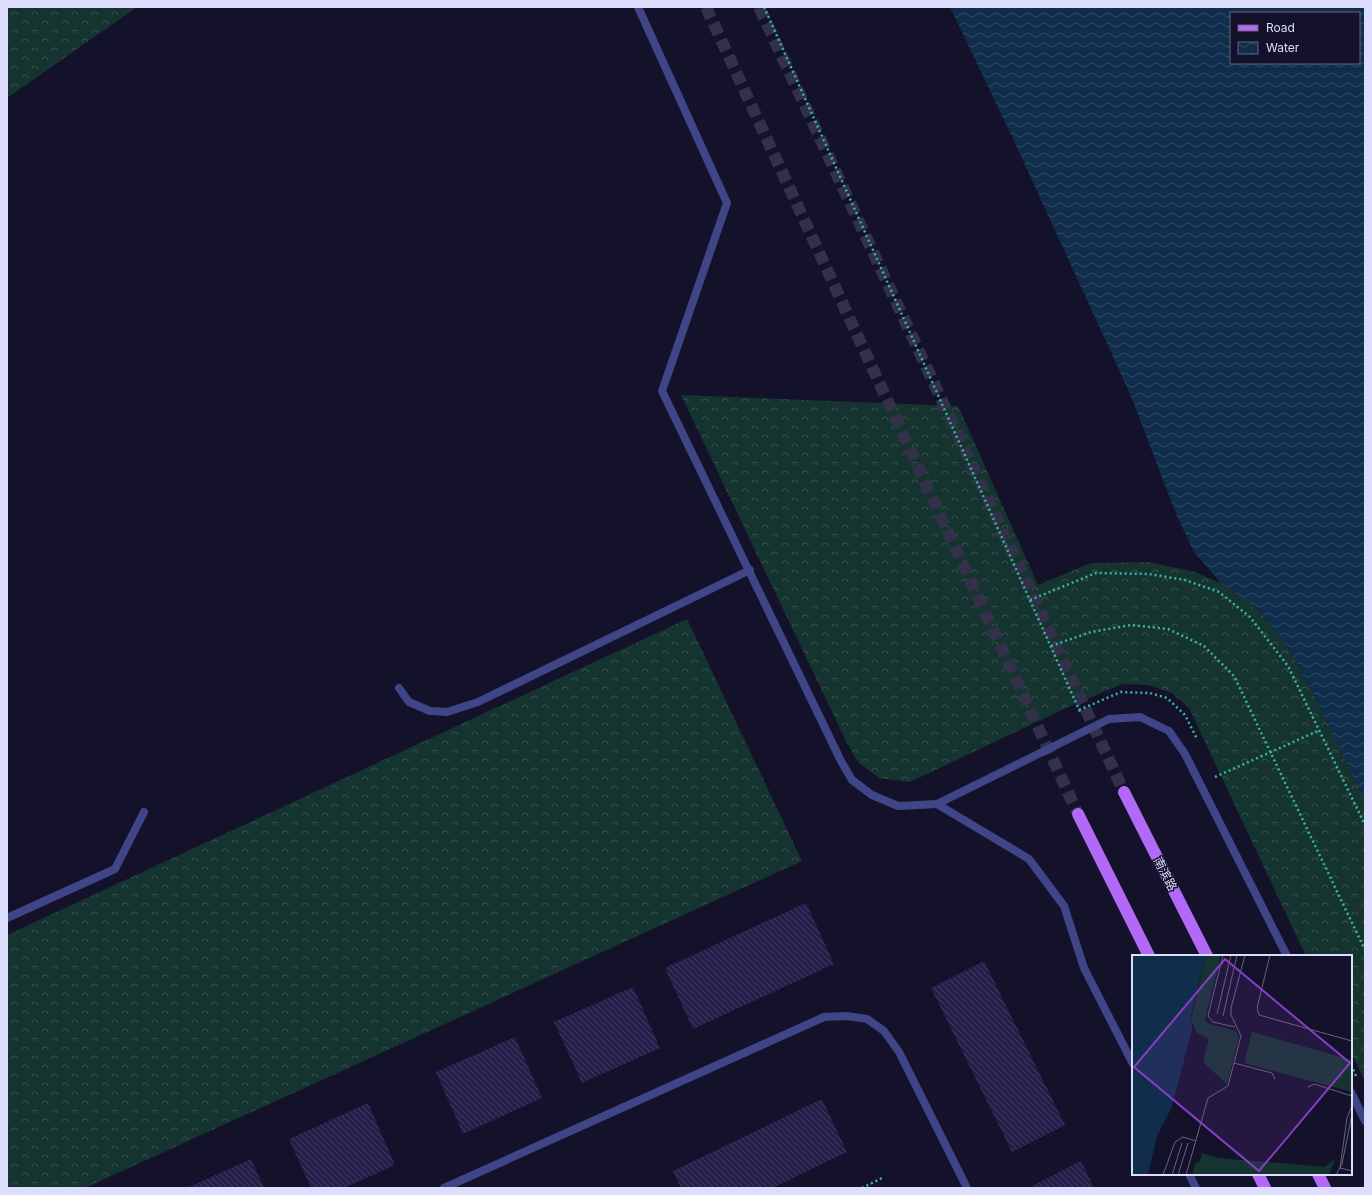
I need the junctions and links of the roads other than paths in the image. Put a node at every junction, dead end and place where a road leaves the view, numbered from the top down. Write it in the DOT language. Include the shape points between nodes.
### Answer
graph roads {
  1 [pos="638,7"];
  2 [pos="750,570"];
  3 [pos="399,688"];
  4 [pos="1124,792"];
  5 [pos="937,804"];
  6 [pos="144,812"];
  7 [pos="1078,814"];
  8 [pos="7,918"];
  9 [pos="1148,955"];
  10 [pos="1206,955"];
  11 [pos="1286,955"];
  12 [pos="1132,1062"];
  13 [pos="1352,1094"];
  14 [pos="1365,1121"];
  15 [pos="1189,1175"];
  16 [pos="1258,1175"];
  17 [pos="1318,1175"];
  18 [pos="444,1188"];
  19 [pos="967,1188"];
  20 [pos="1196,1188"];
  21 [pos="1265,1188"];
  22 [pos="1325,1188"];
  1 -- 2 [label="street" via="727,203 662,391"];
  2 -- 3 [label="street" via="478,702 447,712 430,711 409,702"];
  2 -- 5 [label="street" via="852,780 872,795 898,806"];
  4 -- 10 [label="main road, 南滨路"];
  5 -- 11 [label="street" via="1109,719 1140,717 1169,731 1185,754"];
  5 -- 12 [label="street" via="1029,859 1064,906 1084,968"];
  6 -- 8 [label="street" via="115,869"];
  7 -- 9 [label="main road"];
  13 -- 14 [label="street"];
  15 -- 20 [label="street"];
  16 -- 21 [label="main road"];
  17 -- 22 [label="main road"];
  18 -- 19 [label="street" via="824,1017 847,1016 867,1019 884,1031 899,1052"];
}
